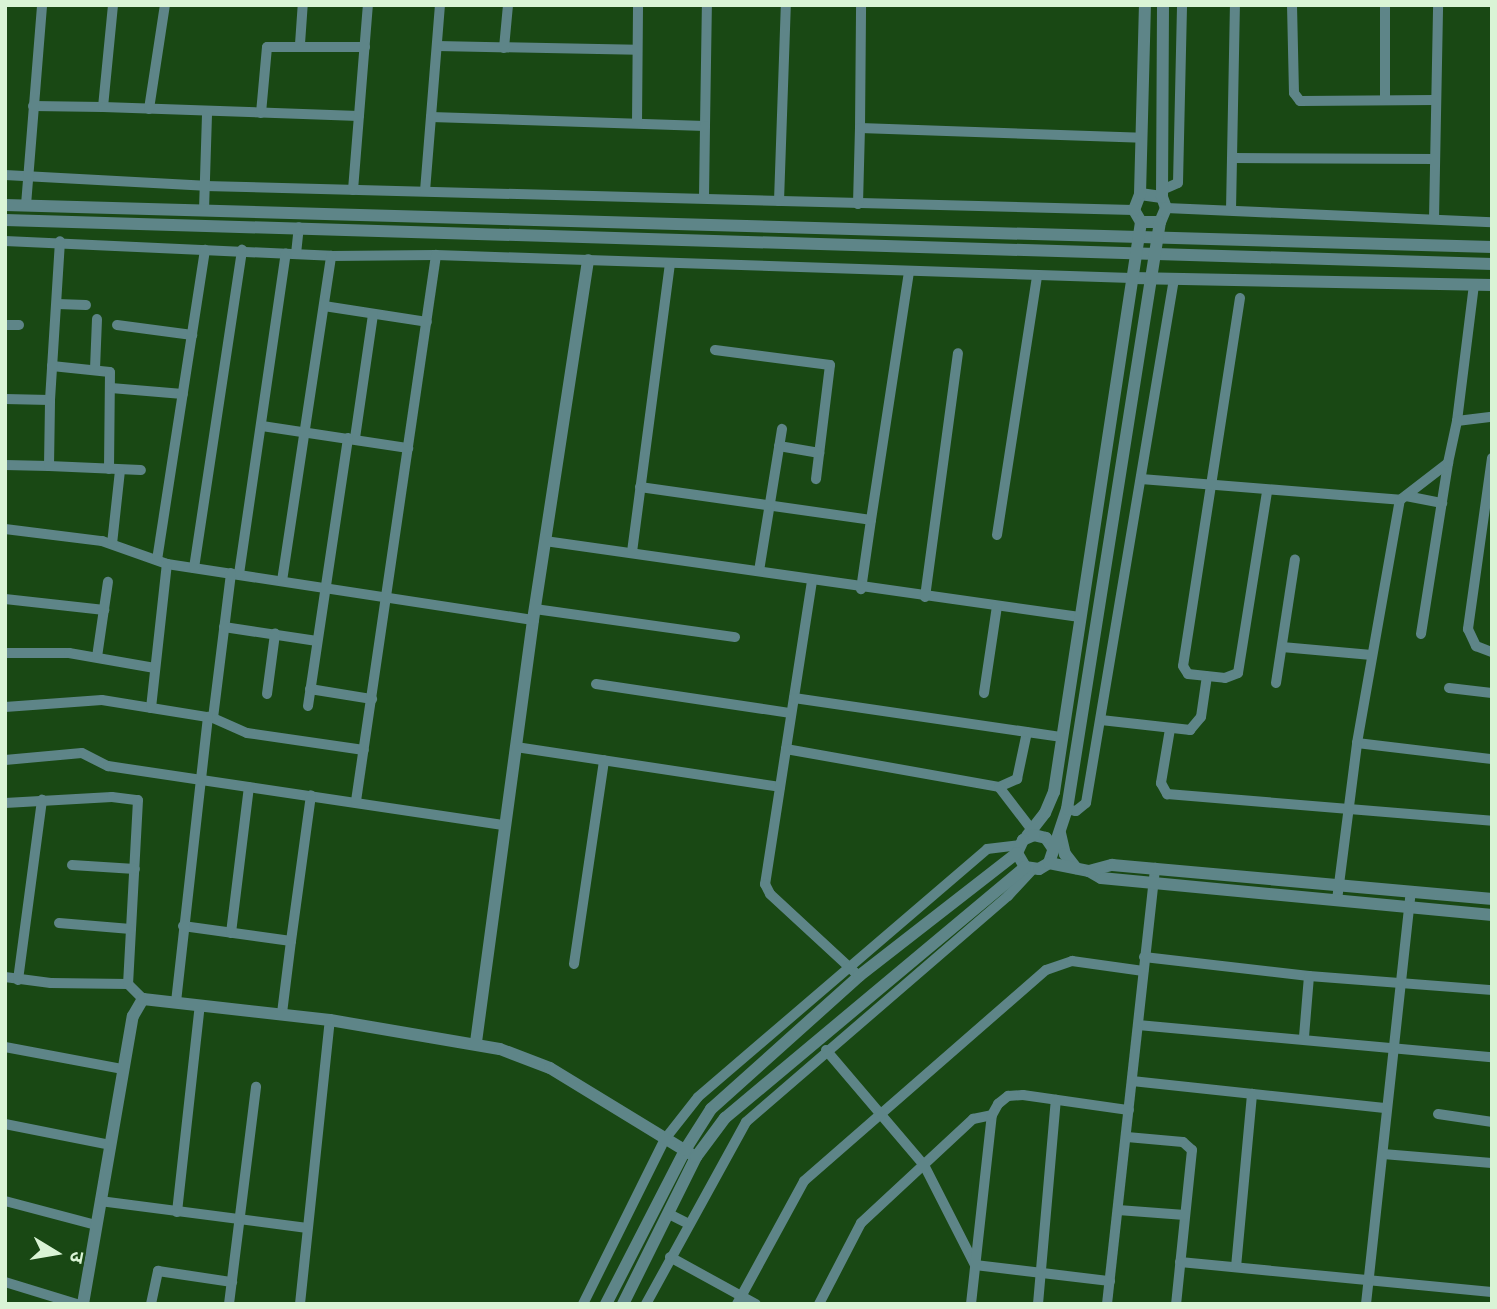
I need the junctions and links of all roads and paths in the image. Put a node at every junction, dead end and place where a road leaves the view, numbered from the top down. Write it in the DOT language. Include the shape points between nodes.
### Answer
graph roads {
  1 [pos="42,5"];
  2 [pos="113,5"];
  3 [pos="165,5"];
  4 [pos="303,5"];
  5 [pos="368,5"];
  6 [pos="440,5"];
  7 [pos="508,5"];
  8 [pos="638,5"];
  9 [pos="707,5"];
  10 [pos="786,5"];
  11 [pos="860,5"];
  12 [pos="1145,5"];
  13 [pos="1163,5"];
  14 [pos="1173,5"];
  15 [pos="1182,5"];
  16 [pos="1235,5"];
  17 [pos="1292,5"];
  18 [pos="1385,5"];
  19 [pos="1438,5"];
  20 [pos="300,44"];
  21 [pos="437,46"];
  22 [pos="365,47"];
  23 [pos="504,48"];
  24 [pos="637,50"];
  25 [pos="1385,99"];
  26 [pos="1436,100"];
  27 [pos="33,106"];
  28 [pos="103,107"];
  29 [pos="149,109"];
  30 [pos="207,111"];
  31 [pos="261,113"];
  32 [pos="359,116"];
  33 [pos="431,117"];
  34 [pos="637,123"];
  35 [pos="705,126"];
  36 [pos="860,128"];
  37 [pos="1142,138"];
  38 [pos="1233,158"];
  39 [pos="1435,159"];
  40 [pos="5,175"];
  41 [pos="27,176"];
  42 [pos="205,186"];
  43 [pos="353,190"];
  44 [pos="425,191"];
  45 [pos="1140,194"];
  46 [pos="704,198"];
  47 [pos="1163,198"];
  48 [pos="779,201"];
  49 [pos="858,204"];
  50 [pos="5,205"];
  51 [pos="26,205"];
  52 [pos="183,210"];
  53 [pos="204,210"];
  54 [pos="1134,210"];
  55 [pos="1231,210"];
  56 [pos="318,212"];
  57 [pos="1434,219"];
  58 [pos="5,220"];
  59 [pos="587,220"];
  60 [pos="1141,222"];
  61 [pos="1160,222"];
  62 [pos="1492,222"];
  63 [pos="182,224"];
  64 [pos="299,227"];
  65 [pos="317,228"];
  66 [pos="1138,237"];
  67 [pos="587,238"];
  68 [pos="1158,238"];
  69 [pos="5,241"];
  70 [pos="60,242"];
  71 [pos="1492,247"];
  72 [pos="205,250"];
  73 [pos="242,250"];
  74 [pos="291,253"];
  75 [pos="1135,254"];
  76 [pos="1156,254"];
  77 [pos="436,255"];
  78 [pos="331,256"];
  79 [pos="588,260"];
  80 [pos="670,263"];
  81 [pos="1492,264"];
  82 [pos="909,272"];
  83 [pos="1037,277"];
  84 [pos="1132,278"];
  85 [pos="1152,279"];
  86 [pos="1174,279"];
  87 [pos="1474,285"];
  88 [pos="1492,285"];
  89 [pos="1240,298"];
  90 [pos="57,304"];
  91 [pos="86,305"];
  92 [pos="324,306"];
  93 [pos="373,314"];
  94 [pos="97,319"];
  95 [pos="427,322"];
  96 [pos="5,325"];
  97 [pos="19,325"];
  98 [pos="117,326"];
  99 [pos="192,335"];
  100 [pos="715,349"];
  101 [pos="958,353"];
  102 [pos="52,366"];
  103 [pos="95,369"];
  104 [pos="111,388"];
  105 [pos="183,394"];
  106 [pos="5,399"];
  107 [pos="50,400"];
  108 [pos="1492,417"];
  109 [pos="1457,421"];
  110 [pos="262,426"];
  111 [pos="782,429"];
  112 [pos="305,432"];
  113 [pos="352,438"];
  114 [pos="779,446"];
  115 [pos="408,447"];
  116 [pos="819,453"];
  117 [pos="1492,458"];
  118 [pos="1448,463"];
  119 [pos="5,465"];
  120 [pos="49,466"];
  121 [pos="115,470"];
  122 [pos="141,470"];
  123 [pos="816,479"];
  124 [pos="1141,479"];
  125 [pos="640,487"];
  126 [pos="1210,487"];
  127 [pos="1267,492"];
  128 [pos="1403,498"];
  129 [pos="1442,503"];
  130 [pos="769,506"];
  131 [pos="871,520"];
  132 [pos="5,529"];
  133 [pos="997,535"];
  134 [pos="545,541"];
  135 [pos="113,544"];
  136 [pos="632,552"];
  137 [pos="1295,559"];
  138 [pos="162,562"];
  139 [pos="194,568"];
  140 [pos="759,571"];
  141 [pos="235,573"];
  142 [pos="282,581"];
  143 [pos="813,581"];
  144 [pos="108,582"];
  145 [pos="325,589"];
  146 [pos="861,589"];
  147 [pos="925,597"];
  148 [pos="388,598"];
  149 [pos="5,599"];
  150 [pos="997,606"];
  151 [pos="104,610"];
  152 [pos="534,615"];
  153 [pos="1080,617"];
  154 [pos="224,627"];
  155 [pos="275,634"];
  156 [pos="1421,634"];
  157 [pos="735,637"];
  158 [pos="317,641"];
  159 [pos="1282,647"];
  160 [pos="1492,652"];
  161 [pos="5,653"];
  162 [pos="1372,656"];
  163 [pos="97,657"];
  164 [pos="155,668"];
  165 [pos="1207,676"];
  166 [pos="1276,682"];
  167 [pos="596,684"];
  168 [pos="1449,688"];
  169 [pos="310,689"];
  170 [pos="984,693"];
  171 [pos="1492,693"];
  172 [pos="267,694"];
  173 [pos="794,698"];
  174 [pos="372,699"];
  175 [pos="308,706"];
  176 [pos="5,707"];
  177 [pos="151,708"];
  178 [pos="791,712"];
  179 [pos="211,717"];
  180 [pos="1101,720"];
  181 [pos="1170,729"];
  182 [pos="1027,732"];
  183 [pos="1062,737"];
  184 [pos="1357,743"];
  185 [pos="516,747"];
  186 [pos="786,749"];
  187 [pos="364,750"];
  188 [pos="1492,759"];
  189 [pos="5,760"];
  190 [pos="604,760"];
  191 [pos="198,778"];
  192 [pos="250,786"];
  193 [pos="999,787"];
  194 [pos="780,788"];
  195 [pos="311,795"];
  196 [pos="41,800"];
  197 [pos="356,801"];
  198 [pos="5,803"];
  199 [pos="1349,806"];
  200 [pos="1067,809"];
  201 [pos="1492,821"];
  202 [pos="505,825"];
  203 [pos="1060,833"];
  204 [pos="1024,841"];
  205 [pos="1052,847"];
  206 [pos="1049,863"];
  207 [pos="72,865"];
  208 [pos="1029,868"];
  209 [pos="1155,868"];
  210 [pos="135,869"];
  211 [pos="1083,870"];
  212 [pos="1153,882"];
  213 [pos="1339,884"];
  214 [pos="1411,891"];
  215 [pos="1492,899"];
  216 [pos="1337,900"];
  217 [pos="1409,906"];
  218 [pos="1492,915"];
  219 [pos="60,923"];
  220 [pos="183,926"];
  221 [pos="131,929"];
  222 [pos="231,933"];
  223 [pos="291,941"];
  224 [pos="1144,957"];
  225 [pos="574,964"];
  226 [pos="849,966"];
  227 [pos="1143,971"];
  228 [pos="859,976"];
  229 [pos="1309,976"];
  230 [pos="5,977"];
  231 [pos="18,980"];
  232 [pos="128,984"];
  233 [pos="1400,986"];
  234 [pos="1492,990"];
  235 [pos="143,999"];
  236 [pos="176,1002"];
  237 [pos="200,1004"];
  238 [pos="282,1013"];
  239 [pos="330,1020"];
  240 [pos="1138,1025"];
  241 [pos="1304,1037"];
  242 [pos="476,1042"];
  243 [pos="1392,1045"];
  244 [pos="5,1046"];
  245 [pos="826,1050"];
  246 [pos="1492,1057"];
  247 [pos="123,1069"];
  248 [pos="1132,1081"];
  249 [pos="256,1087"];
  250 [pos="1252,1094"];
  251 [pos="1056,1100"];
  252 [pos="1385,1108"];
  253 [pos="1129,1110"];
  254 [pos="881,1112"];
  255 [pos="1438,1114"];
  256 [pos="992,1115"];
  257 [pos="1492,1122"];
  258 [pos="5,1124"];
  259 [pos="1127,1137"];
  260 [pos="665,1139"];
  261 [pos="110,1145"];
  262 [pos="685,1150"];
  263 [pos="1383,1154"];
  264 [pos="696,1157"];
  265 [pos="1492,1163"];
  266 [pos="924,1165"];
  267 [pos="5,1201"];
  268 [pos="100,1201"];
  269 [pos="1118,1210"];
  270 [pos="177,1212"];
  271 [pos="669,1214"];
  272 [pos="1185,1215"];
  273 [pos="241,1220"];
  274 [pos="687,1223"];
  275 [pos="96,1225"];
  276 [pos="307,1228"];
  277 [pos="670,1257"];
  278 [pos="1180,1262"];
  279 [pos="975,1265"];
  280 [pos="1236,1268"];
  281 [pos="1041,1274"];
  282 [pos="1367,1281"];
  283 [pos="5,1282"];
  284 [pos="232,1282"];
  285 [pos="1110,1282"];
  286 [pos="1492,1292"];
  287 [pos="740,1299"];
  288 [pos="77,1304"];
  289 [pos="83,1304"];
  290 [pos="151,1304"];
  291 [pos="229,1304"];
  292 [pos="300,1304"];
  293 [pos="583,1304"];
  294 [pos="606,1304"];
  295 [pos="622,1304"];
  296 [pos="646,1304"];
  297 [pos="756,1304"];
  298 [pos="819,1304"];
  299 [pos="971,1304"];
  300 [pos="1038,1304"];
  301 [pos="1107,1304"];
  302 [pos="1176,1304"];
  303 [pos="1366,1304"];
  1 -- 27 [label="street"];
  2 -- 28 [label="street"];
  3 -- 29 [label="street"];
  4 -- 20 [label="street"];
  5 -- 22 [label="street"];
  6 -- 21 [label="street"];
  7 -- 23 [label="street"];
  8 -- 24 [label="street"];
  9 -- 35 [label="street"];
  10 -- 48 [label="street"];
  11 -- 36 [label="street"];
  12 -- 37 [label="street"];
  13 -- 14 [label="street"];
  13 -- 47 [label="street"];
  15 -- 47 [label="street" via="1178,183"];
  16 -- 38 [label="street"];
  17 -- 25 [label="street" via="1296,98 1308,103"];
  18 -- 25 [label="street"];
  19 -- 26 [label="street"];
  20 -- 22 [label="street"];
  20 -- 31 [label="street" via="267,47"];
  21 -- 23 [label="street"];
  21 -- 33 [label="street"];
  22 -- 32 [label="street"];
  23 -- 24 [label="street"];
  24 -- 34 [label="street"];
  25 -- 26 [label="street"];
  26 -- 39 [label="street"];
  27 -- 28 [label="street"];
  27 -- 41 [label="street"];
  28 -- 29 [label="street"];
  29 -- 30 [label="street"];
  30 -- 31 [label="street"];
  30 -- 42 [label="street"];
  31 -- 32 [label="street"];
  32 -- 43 [label="street"];
  33 -- 34 [label="street"];
  33 -- 44 [label="street"];
  34 -- 35 [label="street"];
  35 -- 46 [label="street"];
  36 -- 37 [label="street"];
  36 -- 49 [label="street"];
  37 -- 45 [label="street"];
  38 -- 39 [label="street"];
  38 -- 55 [label="street"];
  39 -- 57 [label="street"];
  40 -- 41 [label="street"];
  41 -- 42 [label="street"];
  41 -- 51 [label="street"];
  42 -- 43 [label="street"];
  42 -- 53 [label="street"];
  43 -- 44 [label="street"];
  44 -- 46 [label="street"];
  45 -- 47 [label="street"];
  45 -- 54 [label="street"];
  46 -- 48 [label="street"];
  47 -- 55 [label="street"];
  47 -- 61 [label="street"];
  48 -- 49 [label="street"];
  49 -- 54 [label="street"];
  50 -- 51 [label="street"];
  51 -- 52 [label="street"];
  52 -- 53 [label="street"];
  52 -- 63 [label="street"];
  53 -- 56 [label="street"];
  54 -- 60 [label="street"];
  55 -- 57 [label="street"];
  56 -- 59 [label="street"];
  56 -- 65 [label="street"];
  57 -- 62 [label="street"];
  58 -- 63 [label="street"];
  59 -- 66 [label="street"];
  59 -- 67 [label="street"];
  60 -- 61 [label="street"];
  60 -- 66 [label="street"];
  61 -- 68 [label="street"];
  63 -- 64 [label="street"];
  64 -- 65 [label="street"];
  64 -- 74 [label="street"];
  65 -- 67 [label="street"];
  66 -- 68 [label="street"];
  66 -- 75 [label="street"];
  67 -- 75 [label="street"];
  68 -- 71 [label="street"];
  68 -- 76 [label="street"];
  69 -- 70 [label="street"];
  70 -- 72 [label="street"];
  70 -- 90 [label="street"];
  72 -- 73 [label="street"];
  72 -- 99 [label="street"];
  73 -- 74 [label="street"];
  73 -- 139 [label="street"];
  74 -- 78 [label="street"];
  74 -- 110 [label="street"];
  75 -- 76 [label="street"];
  75 -- 84 [label="street"];
  76 -- 81 [label="street"];
  76 -- 85 [label="street"];
  77 -- 78 [label="street"];
  77 -- 79 [label="street"];
  77 -- 95 [label="street"];
  78 -- 92 [label="street"];
  79 -- 80 [label="street"];
  79 -- 134 [label="street"];
  80 -- 82 [label="street"];
  80 -- 125 [label="street"];
  82 -- 83 [label="street"];
  82 -- 131 [label="street"];
  83 -- 84 [label="street"];
  83 -- 133 [label="street"];
  84 -- 85 [label="street"];
  84 -- 153 [label="street"];
  85 -- 86 [label="street"];
  85 -- 200 [label="street"];
  86 -- 87 [label="street"];
  86 -- 124 [label="street"];
  87 -- 88 [label="street"];
  87 -- 109 [label="street"];
  89 -- 126 [label="street"];
  90 -- 91 [label="street"];
  90 -- 102 [label="street"];
  92 -- 93 [label="street"];
  92 -- 112 [label="street"];
  93 -- 95 [label="street"];
  93 -- 113 [label="street"];
  94 -- 103 [label="street"];
  95 -- 115 [label="street"];
  96 -- 97 [label="street"];
  98 -- 99 [label="street"];
  99 -- 105 [label="street"];
  100 -- 116 [label="street" via="830,365"];
  101 -- 147 [label="street"];
  102 -- 103 [label="street"];
  102 -- 107 [label="street"];
  103 -- 104 [label="street" via="110,372"];
  104 -- 105 [label="street"];
  104 -- 121 [label="street"];
  105 -- 138 [label="street"];
  106 -- 107 [label="street"];
  107 -- 120 [label="street"];
  108 -- 109 [label="street"];
  109 -- 118 [label="street"];
  110 -- 112 [label="street"];
  110 -- 141 [label="street"];
  111 -- 114 [label="street"];
  112 -- 113 [label="street"];
  112 -- 142 [label="street"];
  113 -- 115 [label="street"];
  113 -- 145 [label="street"];
  114 -- 116 [label="street"];
  114 -- 130 [label="street"];
  115 -- 148 [label="street"];
  116 -- 123 [label="street"];
  117 -- 160 [label="street" via="1468,629 1476,646"];
  118 -- 128 [label="street"];
  118 -- 129 [label="street"];
  119 -- 120 [label="street"];
  120 -- 121 [label="street"];
  121 -- 122 [label="street"];
  121 -- 135 [label="street"];
  124 -- 126 [label="street"];
  124 -- 180 [label="street"];
  125 -- 130 [label="street"];
  125 -- 136 [label="street"];
  126 -- 127 [label="street"];
  126 -- 165 [label="street" via="1183,666 1188,674"];
  127 -- 128 [label="street"];
  127 -- 165 [label="street" via="1238,673 1230,678"];
  128 -- 129 [label="street"];
  128 -- 162 [label="street"];
  129 -- 156 [label="street"];
  130 -- 131 [label="street"];
  130 -- 140 [label="street"];
  131 -- 146 [label="street"];
  132 -- 135 [label="street"];
  134 -- 136 [label="street"];
  134 -- 152 [label="street"];
  135 -- 138 [label="street"];
  136 -- 140 [label="street"];
  137 -- 159 [label="street"];
  138 -- 139 [label="street"];
  138 -- 164 [label="street"];
  139 -- 141 [label="street"];
  140 -- 143 [label="street"];
  141 -- 142 [label="street"];
  141 -- 154 [label="street"];
  142 -- 145 [label="street"];
  143 -- 146 [label="street"];
  143 -- 173 [label="street"];
  144 -- 151 [label="street"];
  145 -- 148 [label="street"];
  145 -- 158 [label="street"];
  146 -- 147 [label="street"];
  147 -- 150 [label="street"];
  148 -- 152 [label="street"];
  148 -- 174 [label="street"];
  149 -- 151 [label="street"];
  150 -- 153 [label="street"];
  150 -- 170 [label="street"];
  151 -- 163 [label="street"];
  152 -- 157 [label="street"];
  152 -- 185 [label="street"];
  153 -- 183 [label="street"];
  154 -- 155 [label="street"];
  154 -- 179 [label="street"];
  155 -- 158 [label="street"];
  155 -- 172 [label="street"];
  158 -- 169 [label="street"];
  159 -- 162 [label="street"];
  159 -- 166 [label="street"];
  161 -- 163 [label="street" via="43,651"];
  162 -- 184 [label="street"];
  163 -- 164 [label="street"];
  164 -- 177 [label="street"];
  165 -- 181 [label="street" via="1197,727"];
  167 -- 178 [label="street"];
  168 -- 171 [label="street"];
  169 -- 174 [label="street"];
  169 -- 175 [label="street"];
  173 -- 178 [label="street"];
  173 -- 182 [label="street"];
  174 -- 187 [label="street"];
  176 -- 177 [label="street" via="88,699"];
  177 -- 179 [label="street"];
  178 -- 186 [label="street"];
  179 -- 187 [label="street" via="247,733"];
  179 -- 191 [label="street"];
  180 -- 181 [label="street"];
  180 -- 200 [label="street" via="1086,803 1076,811"];
  181 -- 199 [label="street" via="1161,783 1167,794"];
  182 -- 183 [label="street"];
  182 -- 193 [label="street" via="1017,779"];
  183 -- 204 [label="street" via="1054,792"];
  184 -- 188 [label="street"];
  184 -- 199 [label="street"];
  185 -- 190 [label="street"];
  185 -- 202 [label="street"];
  186 -- 193 [label="street"];
  186 -- 194 [label="street"];
  187 -- 197 [label="street"];
  189 -- 191 [label="street" via="82,754 108,766"];
  190 -- 194 [label="street"];
  190 -- 225 [label="street"];
  191 -- 192 [label="street"];
  191 -- 220 [label="street"];
  192 -- 195 [label="street"];
  192 -- 222 [label="street"];
  193 -- 204 [label="street"];
  194 -- 226 [label="street" via="765,884 770,894"];
  195 -- 197 [label="street"];
  195 -- 223 [label="street"];
  196 -- 198 [label="street"];
  196 -- 210 [label="street" via="138,800"];
  196 -- 231 [label="street"];
  197 -- 202 [label="street"];
  199 -- 201 [label="street"];
  199 -- 213 [label="street"];
  200 -- 203 [label="street"];
  202 -- 242 [label="street"];
  203 -- 205 [label="street"];
  203 -- 211 [label="street" via="1065,854"];
  204 -- 205 [label="street" via="1046,838"];
  204 -- 208 [label="street"];
  204 -- 226 [label="street" via="987,849"];
  204 -- 228 [label="street"];
  205 -- 206 [label="street"];
  206 -- 208 [label="street"];
  206 -- 211 [label="street"];
  207 -- 210 [label="street"];
  208 -- 245 [label="street" via="1008,896"];
  208 -- 264 [label="street" via="745,1098"];
  209 -- 211 [label="street" via="1107,865"];
  209 -- 212 [label="street"];
  209 -- 213 [label="street"];
  210 -- 221 [label="street"];
  211 -- 212 [label="street" via="1101,878"];
  212 -- 216 [label="street"];
  212 -- 224 [label="street"];
  213 -- 214 [label="street"];
  213 -- 216 [label="street"];
  214 -- 215 [label="street"];
  214 -- 217 [label="street"];
  216 -- 217 [label="street"];
  217 -- 218 [label="street"];
  217 -- 233 [label="street"];
  219 -- 221 [label="street"];
  220 -- 222 [label="street"];
  220 -- 236 [label="street"];
  221 -- 232 [label="street"];
  222 -- 223 [label="street"];
  223 -- 238 [label="street"];
  224 -- 227 [label="street"];
  224 -- 229 [label="street"];
  226 -- 228 [label="street"];
  226 -- 260 [label="street" via="698,1097"];
  227 -- 240 [label="street"];
  227 -- 254 [label="street" via="1058,962"];
  228 -- 262 [label="street" via="722,1097"];
  229 -- 233 [label="street"];
  229 -- 241 [label="street"];
  230 -- 231 [label="street"];
  231 -- 232 [label="street"];
  232 -- 235 [label="street"];
  233 -- 234 [label="street"];
  233 -- 243 [label="street"];
  235 -- 236 [label="street"];
  235 -- 247 [label="street" via="136,1005"];
  236 -- 237 [label="street"];
  237 -- 238 [label="street"];
  237 -- 270 [label="street"];
  238 -- 239 [label="street"];
  239 -- 242 [label="street"];
  239 -- 276 [label="street"];
  240 -- 241 [label="street"];
  240 -- 248 [label="street"];
  241 -- 243 [label="street"];
  242 -- 260 [label="street" via="550,1068"];
  243 -- 246 [label="street"];
  243 -- 252 [label="street"];
  244 -- 247 [label="street"];
  245 -- 254 [label="street"];
  245 -- 274 [label="street" via="746,1122"];
  247 -- 261 [label="street"];
  248 -- 250 [label="street"];
  248 -- 253 [label="street"];
  249 -- 273 [label="street"];
  250 -- 252 [label="street"];
  250 -- 280 [label="street"];
  251 -- 253 [label="street"];
  251 -- 256 [label="street" via="1008,1096"];
  251 -- 281 [label="street"];
  252 -- 263 [label="street"];
  253 -- 259 [label="street"];
  254 -- 266 [label="street"];
  254 -- 287 [label="street" via="804,1181"];
  255 -- 257 [label="street"];
  256 -- 266 [label="street" via="973,1119"];
  256 -- 279 [label="street"];
  258 -- 261 [label="street"];
  259 -- 269 [label="street"];
  259 -- 272 [label="street" via="1188,1145 1192,1158"];
  260 -- 262 [label="street"];
  260 -- 293 [label="street"];
  261 -- 268 [label="street"];
  262 -- 264 [label="street"];
  262 -- 294 [label="street"];
  263 -- 265 [label="street"];
  263 -- 282 [label="street"];
  264 -- 271 [label="street"];
  266 -- 279 [label="street"];
  266 -- 298 [label="street" via="850,1238"];
  267 -- 275 [label="street"];
  268 -- 270 [label="street"];
  268 -- 275 [label="street"];
  269 -- 272 [label="street"];
  269 -- 285 [label="street"];
  270 -- 273 [label="street"];
  271 -- 274 [label="street"];
  271 -- 295 [label="street"];
  272 -- 278 [label="street"];
  273 -- 276 [label="street"];
  273 -- 284 [label="street"];
  274 -- 277 [label="street"];
  275 -- 289 [label="street"];
  276 -- 292 [label="street"];
  277 -- 287 [label="street"];
  277 -- 296 [label="street"];
  278 -- 280 [label="street"];
  278 -- 302 [label="street"];
  279 -- 281 [label="street"];
  279 -- 299 [label="street"];
  280 -- 282 [label="street"];
  281 -- 285 [label="street"];
  281 -- 300 [label="street"];
  282 -- 286 [label="street"];
  282 -- 303 [label="street"];
  283 -- 288 [label="street"];
  284 -- 290 [label="street" via="158,1271"];
  284 -- 291 [label="street"];
  285 -- 301 [label="street"];
  287 -- 297 [label="street"];
}
